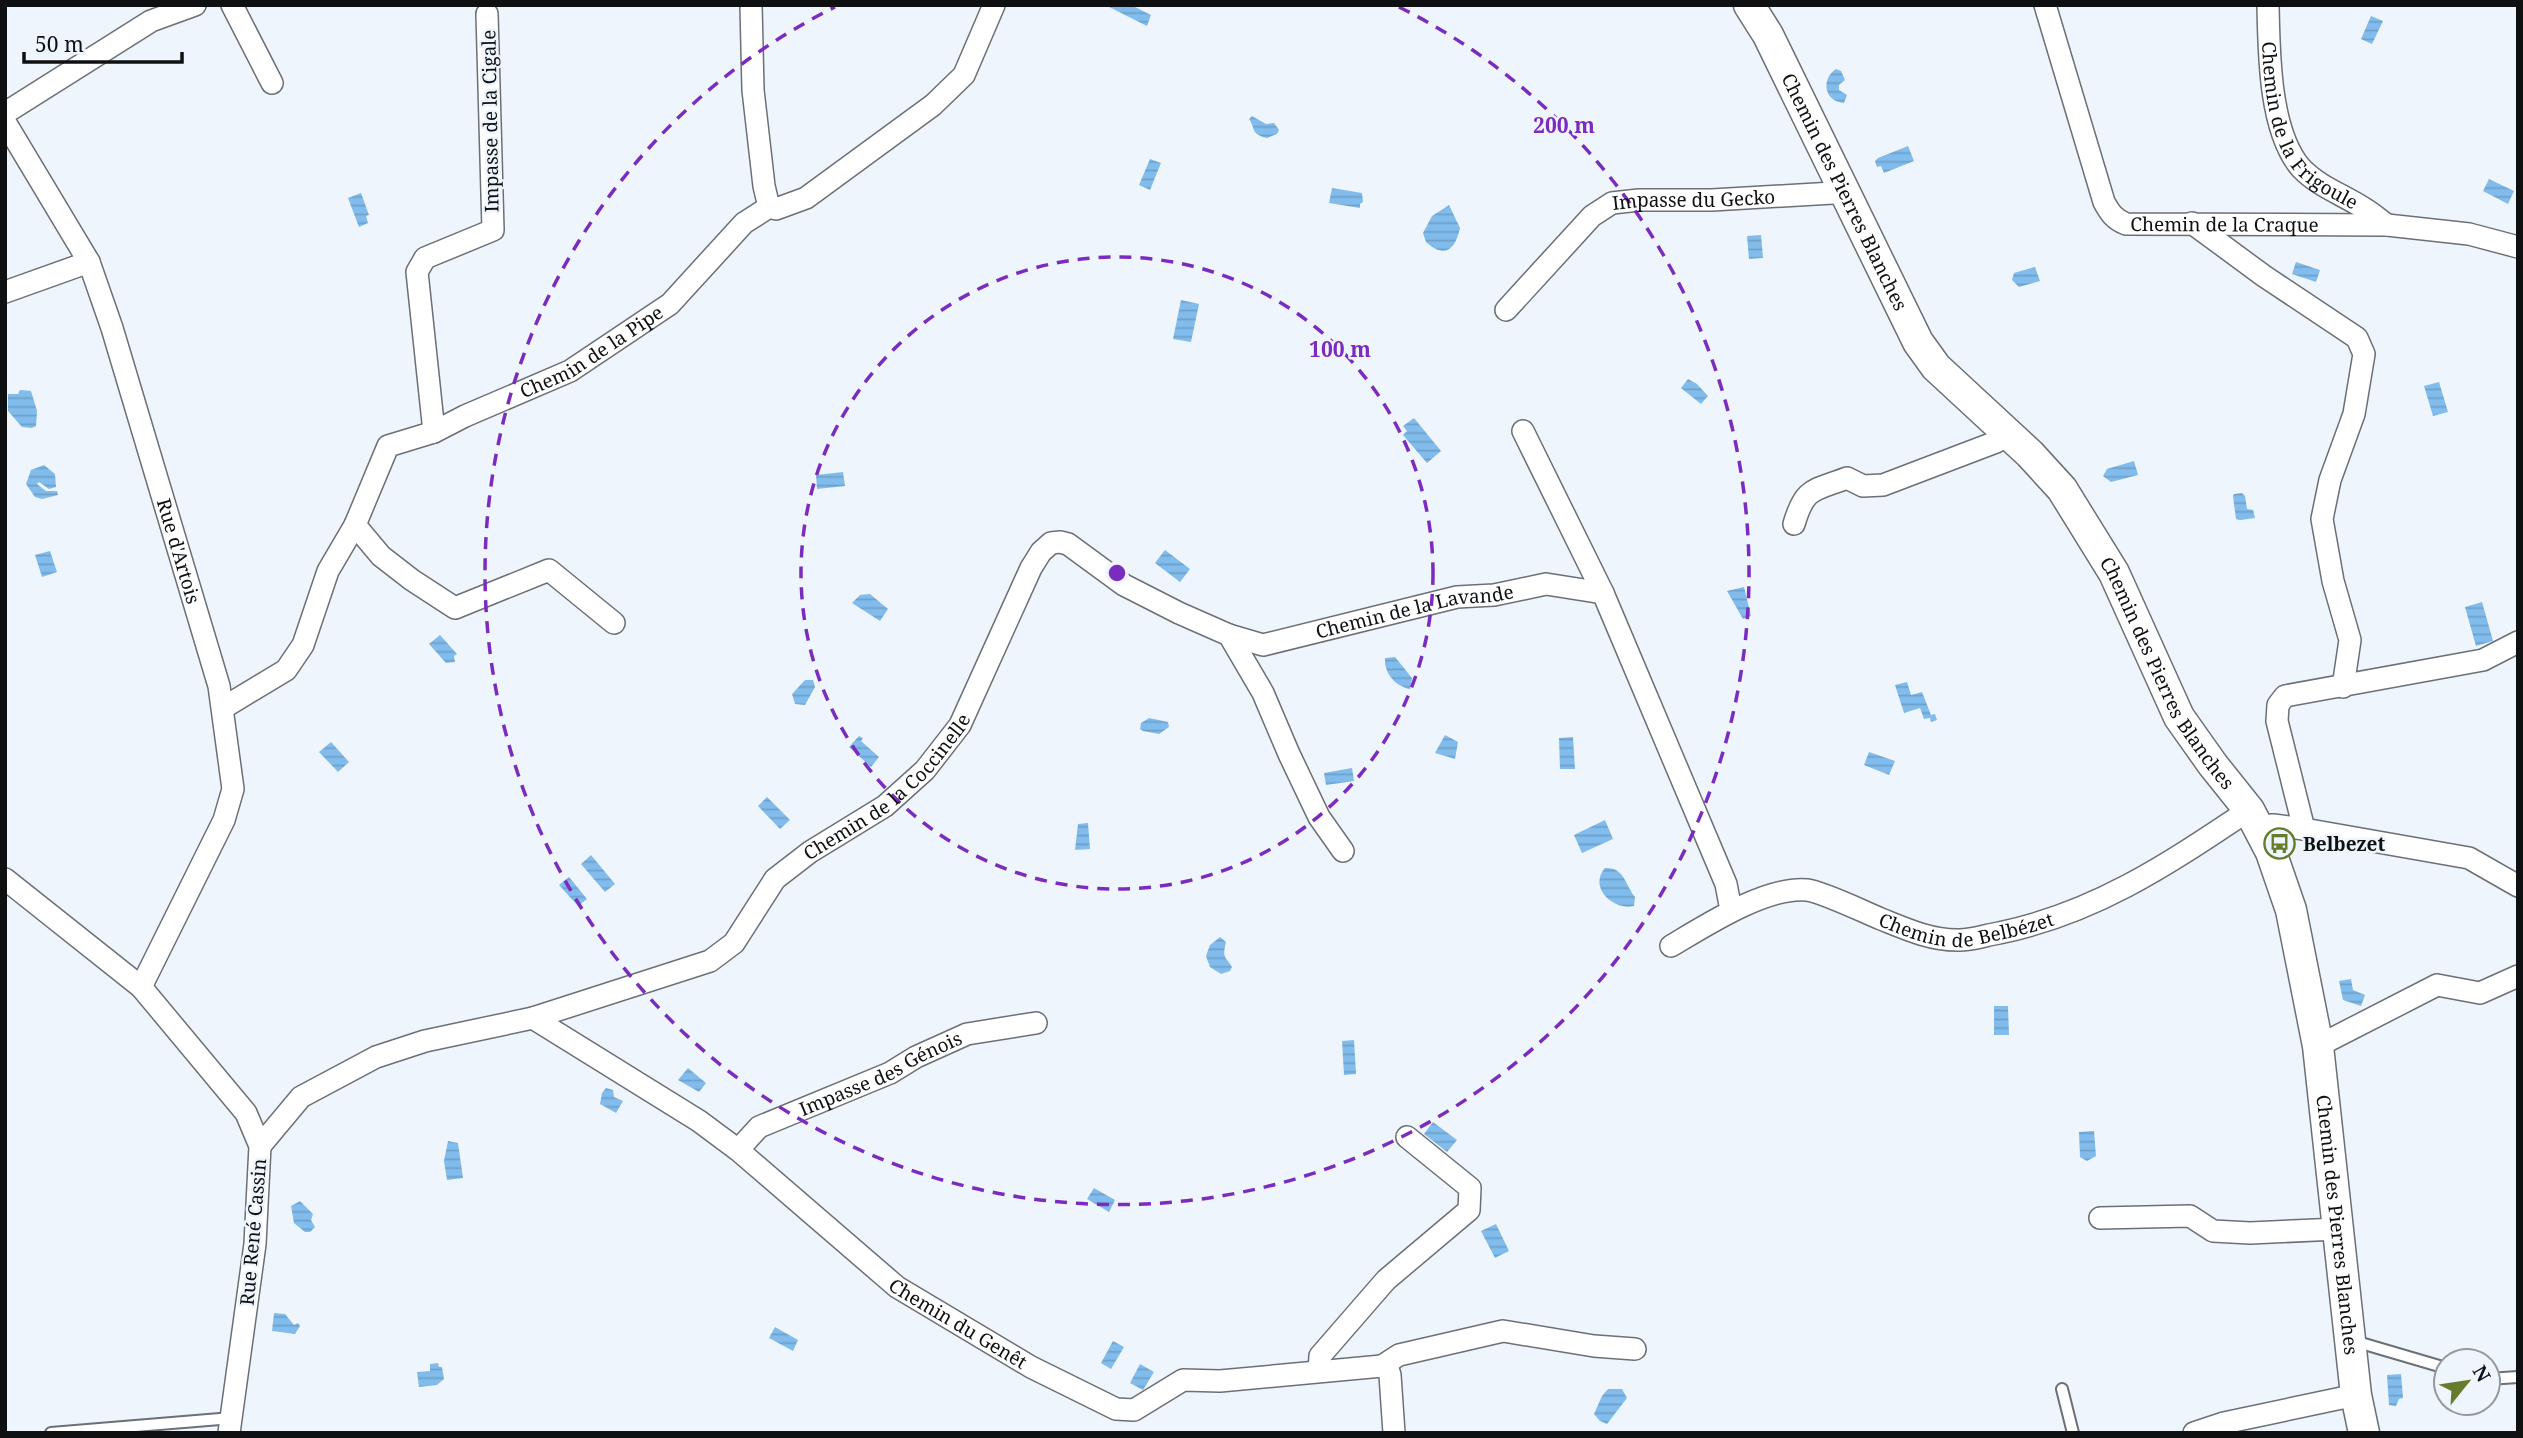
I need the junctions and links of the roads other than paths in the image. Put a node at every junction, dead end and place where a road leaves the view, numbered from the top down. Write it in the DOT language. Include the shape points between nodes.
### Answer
graph roads {
  1 [pos="195,5"];
  2 [pos="232,5"];
  3 [pos="751,5"];
  4 [pos="994,5"];
  5 [pos="1749,5"];
  6 [pos="2045,5"];
  7 [pos="2268,5"];
  8 [pos="487,14"];
  9 [pos="272,83"];
  10 [pos="5,113"];
  11 [pos="5,122"];
  12 [pos="1842,189"];
  13 [pos="769,207"];
  14 [pos="2192,223"];
  15 [pos="2387,225"];
  16 [pos="2518,247"];
  17 [pos="89,262"];
  18 [pos="5,292"];
  19 [pos="1506,310"];
  20 [pos="1522,431"];
  21 [pos="435,432"];
  22 [pos="2007,432"];
  23 [pos="1794,524"];
  24 [pos="355,525"];
  25 [pos="1603,593"];
  26 [pos="614,623"];
  27 [pos="1229,635"];
  28 [pos="2518,642"];
  29 [pos="2343,687"];
  30 [pos="223,708"];
  31 [pos="2254,819"];
  32 [pos="2304,829"];
  33 [pos="1343,851"];
  34 [pos="5,879"];
  35 [pos="2518,886"];
  36 [pos="1731,910"];
  37 [pos="1671,946"];
  38 [pos="2518,976"];
  39 [pos="141,987"];
  40 [pos="533,1018"];
  41 [pos="1036,1023"];
  42 [pos="2318,1046"];
  43 [pos="1407,1137"];
  44 [pos="260,1146"];
  45 [pos="738,1150"];
  46 [pos="2100,1218"];
  47 [pos="2338,1229"];
  48 [pos="2351,1341"];
  49 [pos="1635,1349"];
  50 [pos="2432,1364"];
  51 [pos="1382,1366"];
  52 [pos="1320,1371"];
  53 [pos="2063,1389"];
  54 [pos="2356,1395"];
  55 [pos="231,1425"];
  56 [pos="51,1433"];
  57 [pos="1394,1433"];
  58 [pos="2073,1433"];
  59 [pos="2194,1433"];
  60 [pos="2364,1433"];
  1 -- 10 [label="street" via="151,21"];
  2 -- 9 [label="street"];
  3 -- 13 [label="street" via="753,90"];
  4 -- 13 [label="street, Chemin de la Pipe" via="964,75 933,105 806,198 776,209"];
  5 -- 12 [label="street, Chemin des Pierres Blanches"];
  6 -- 14 [label="street, Chemin de la Craque" via="2112,216 2126,224"];
  7 -- 15 [label="street, Chemin de la Frigoule" via="2269,74 2286,144 2301,168"];
  8 -- 21 [label="street, Impasse de la Cigale" via="493,230 425,258 417,272"];
  11 -- 17 [label="street, Rue d'Artois"];
  12 -- 19 [label="street, Impasse du Gecko" via="1612,203 1592,216"];
  12 -- 22 [label="street, Chemin des Pierres Blanches" via="1918,342 1936,367"];
  13 -- 21 [label="street, Chemin de la Pipe" via="744,223 670,304 570,371"];
  14 -- 15 [label="street, Chemin de la Craque"];
  14 -- 29 [label="street" via="2357,338 2364,354 2354,414 2330,480 2322,519 2350,640"];
  15 -- 16 [label="street, Chemin de la Craque" via="2469,234"];
  17 -- 18 [label="street"];
  17 -- 30 [label="street, Rue d'Artois"];
  20 -- 25 [label="street"];
  21 -- 24 [label="street, Chemin de la Pipe" via="388,446"];
  22 -- 23 [label="street" via="1996,442 1883,485 1863,486 1847,478 1807,493"];
  22 -- 31 [label="street, Chemin des Pierres Blanches" via="2063,489 2093,536 2179,717"];
  24 -- 26 [label="street" via="382,556 455,608 549,570"];
  24 -- 30 [label="street, Chemin de la Pipe" via="328,571 303,645 286,670"];
  25 -- 27 [label="street, Chemin de la Lavande" via="1546,584 1457,597 1263,645"];
  25 -- 36 [label="street" via="1726,884"];
  27 -- 33 [label="street" via="1263,693 1319,817"];
  27 -- 40 [label="street, Chemin de la Coccinelle" via="1124,585 1068,544 1051,543 1018,593 960,725 908,787 775,879 734,943 709,961"];
  28 -- 29 [label="street" via="2483,660"];
  29 -- 32 [label="street" via="2285,696 2278,705 2277,721"];
  30 -- 39 [label="street, Rue d'Artois" via="233,789 225,820"];
  31 -- 32 [label="street"];
  31 -- 36 [label="street, Chemin de Belbézet" via="2108,897 2046,922 1959,941 1926,937 1808,890 1785,892"];
  31 -- 42 [label="street, Chemin des Pierres Blanches" via="2291,910"];
  32 -- 35 [label="street" via="2469,858"];
  34 -- 39 [label="street, Rue René Cassin"];
  36 -- 37 [label="street, Chemin de Belbézet"];
  38 -- 42 [label="street" via="2480,993 2437,985"];
  39 -- 44 [label="street, Rue René Cassin" via="246,1113"];
  40 -- 44 [label="street, Chemin de la Coccinelle" via="425,1041 376,1057 301,1097"];
  40 -- 45 [label="street, Chemin du Genêt"];
  41 -- 45 [label="street, Impasse des Génois" via="967,1034 890,1073 759,1127"];
  42 -- 47 [label="street, Chemin des Pierres Blanches"];
  43 -- 52 [label="street" via="1470,1188 1469,1210 1386,1280 1320,1356"];
  44 -- 55 [label="street, Rue René Cassin" via="255,1244"];
  45 -- 52 [label="street, Chemin du Genêt" via="897,1287 1031,1367 1116,1409 1135,1409 1183,1380"];
  46 -- 47 [label="street" via="2190,1216 2213,1231 2250,1233"];
  47 -- 48 [label="street, Chemin des Pierres Blanches"];
  48 -- 50 [label="lane"];
  48 -- 54 [label="street, Chemin des Pierres Blanches"];
  49 -- 51 [label="street, Chemin du Genêt" via="1503,1331 1399,1355"];
  51 -- 52 [label="street, Chemin du Genêt"];
  51 -- 57 [label="street" via="1391,1375"];
  53 -- 58 [label="lane"];
  54 -- 59 [label="street"];
  54 -- 60 [label="street, Chemin des Pierres Blanches"];
  55 -- 56 [label="lane"];
}
